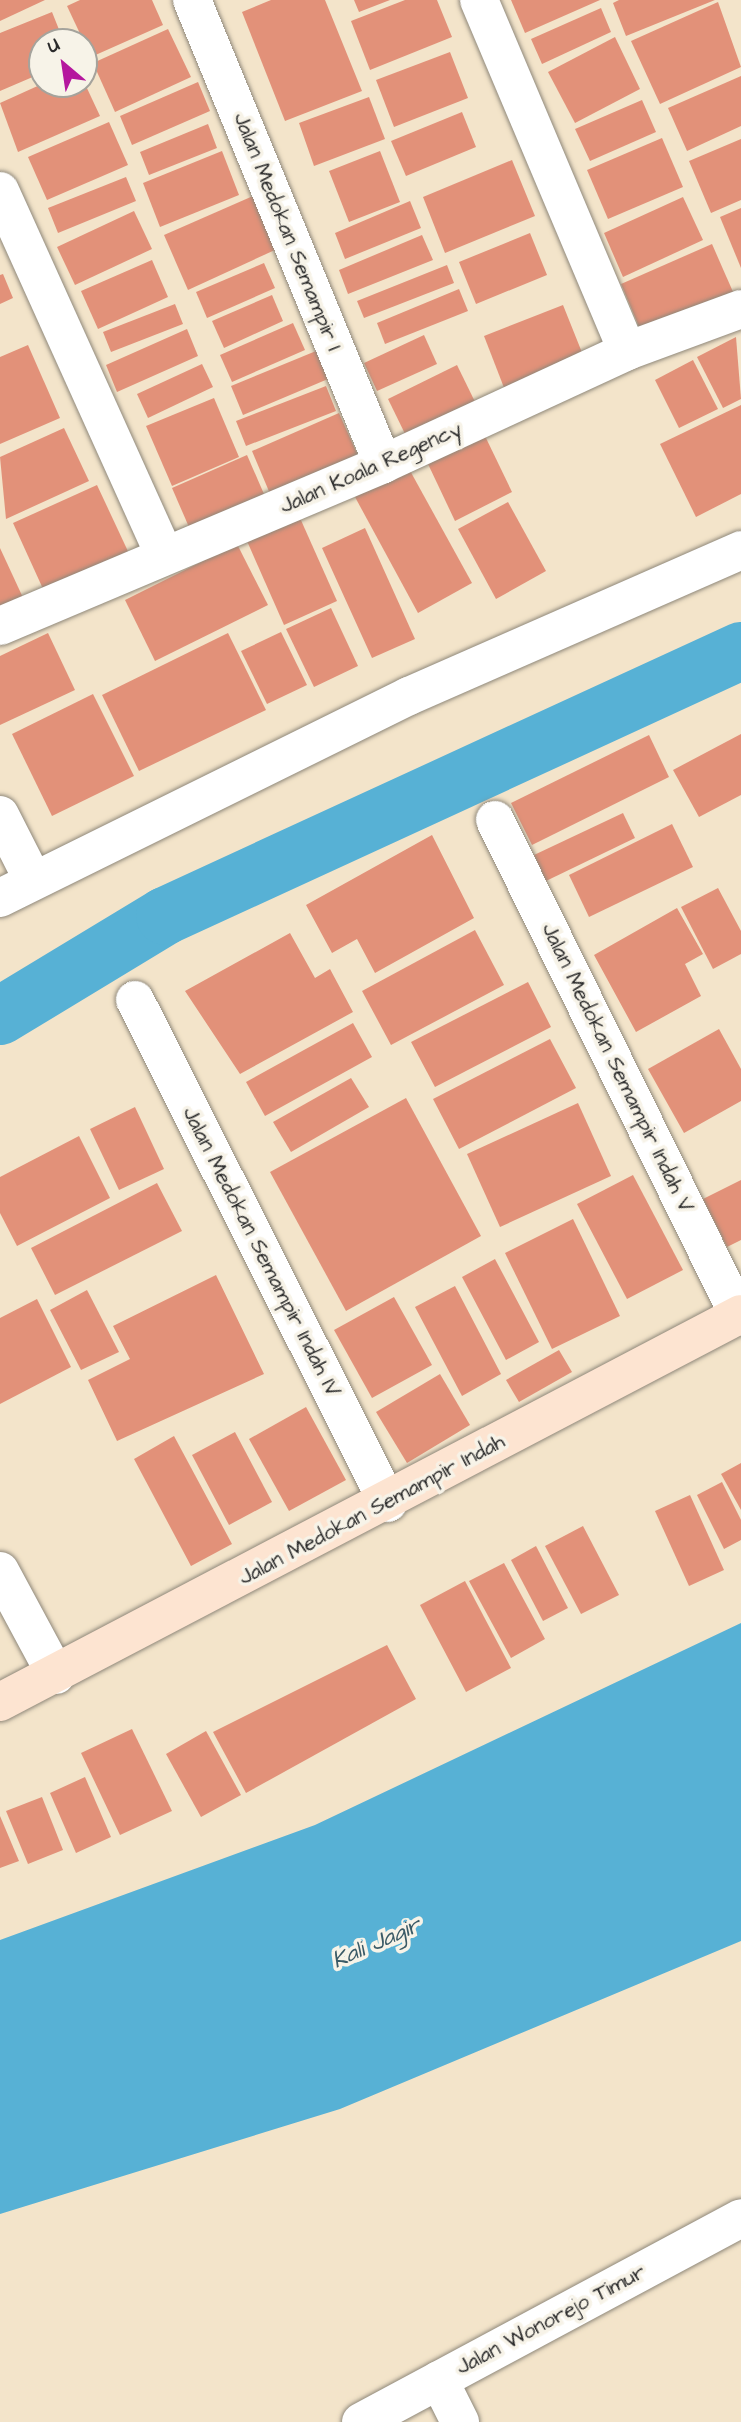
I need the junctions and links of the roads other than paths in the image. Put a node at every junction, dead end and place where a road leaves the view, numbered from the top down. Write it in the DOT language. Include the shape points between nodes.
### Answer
graph roads {
  1 [pos="192,0"];
  2 [pos="479,0"];
  3 [pos="0,191"];
  4 [pos="741,309"];
  5 [pos="627,351"];
  6 [pos="383,464"];
  7 [pos="741,550"];
  8 [pos="164,555"];
  9 [pos="0,626"];
  10 [pos="0,815"];
  11 [pos="495,820"];
  12 [pos="32,878"];
  13 [pos="0,898"];
  14 [pos="135,1000"];
  15 [pos="740,1315"];
  16 [pos="388,1503"];
  17 [pos="0,1571"];
  18 [pos="56,1675"];
  19 [pos="0,1702"];
  20 [pos="741,2218"];
  21 [pos="439,2380"];
  22 [pos="360,2422"];
  23 [pos="460,2422"];
  1 -- 6 [label="street, Jalan Medokan Semampir I"];
  2 -- 5 [label="street"];
  3 -- 8 [label="street"];
  4 -- 5 [label="street, Jalan Koala Regency"];
  5 -- 6 [label="street, Jalan Koala Regency"];
  6 -- 8 [label="street, Jalan Koala Regency"];
  7 -- 12 [label="street" via="409,696"];
  8 -- 9 [label="street, Jalan Koala Regency"];
  10 -- 12 [label="street"];
  11 -- 15 [label="street, Jalan Medokan Semampir Indah V"];
  12 -- 13 [label="street"];
  14 -- 16 [label="street, Jalan Medokan Semampir Indah IV"];
  15 -- 16 [label="street, Jalan Medokan Semampir Indah"];
  16 -- 18 [label="street, Jalan Medokan Semampir Indah"];
  17 -- 18 [label="street"];
  18 -- 19 [label="street, Jalan Medokan Semampir Indah"];
  20 -- 21 [label="street, Jalan Wonorejo Timur"];
  21 -- 22 [label="street, Jalan Wonorejo Timur"];
  21 -- 23 [label="street"];
}
